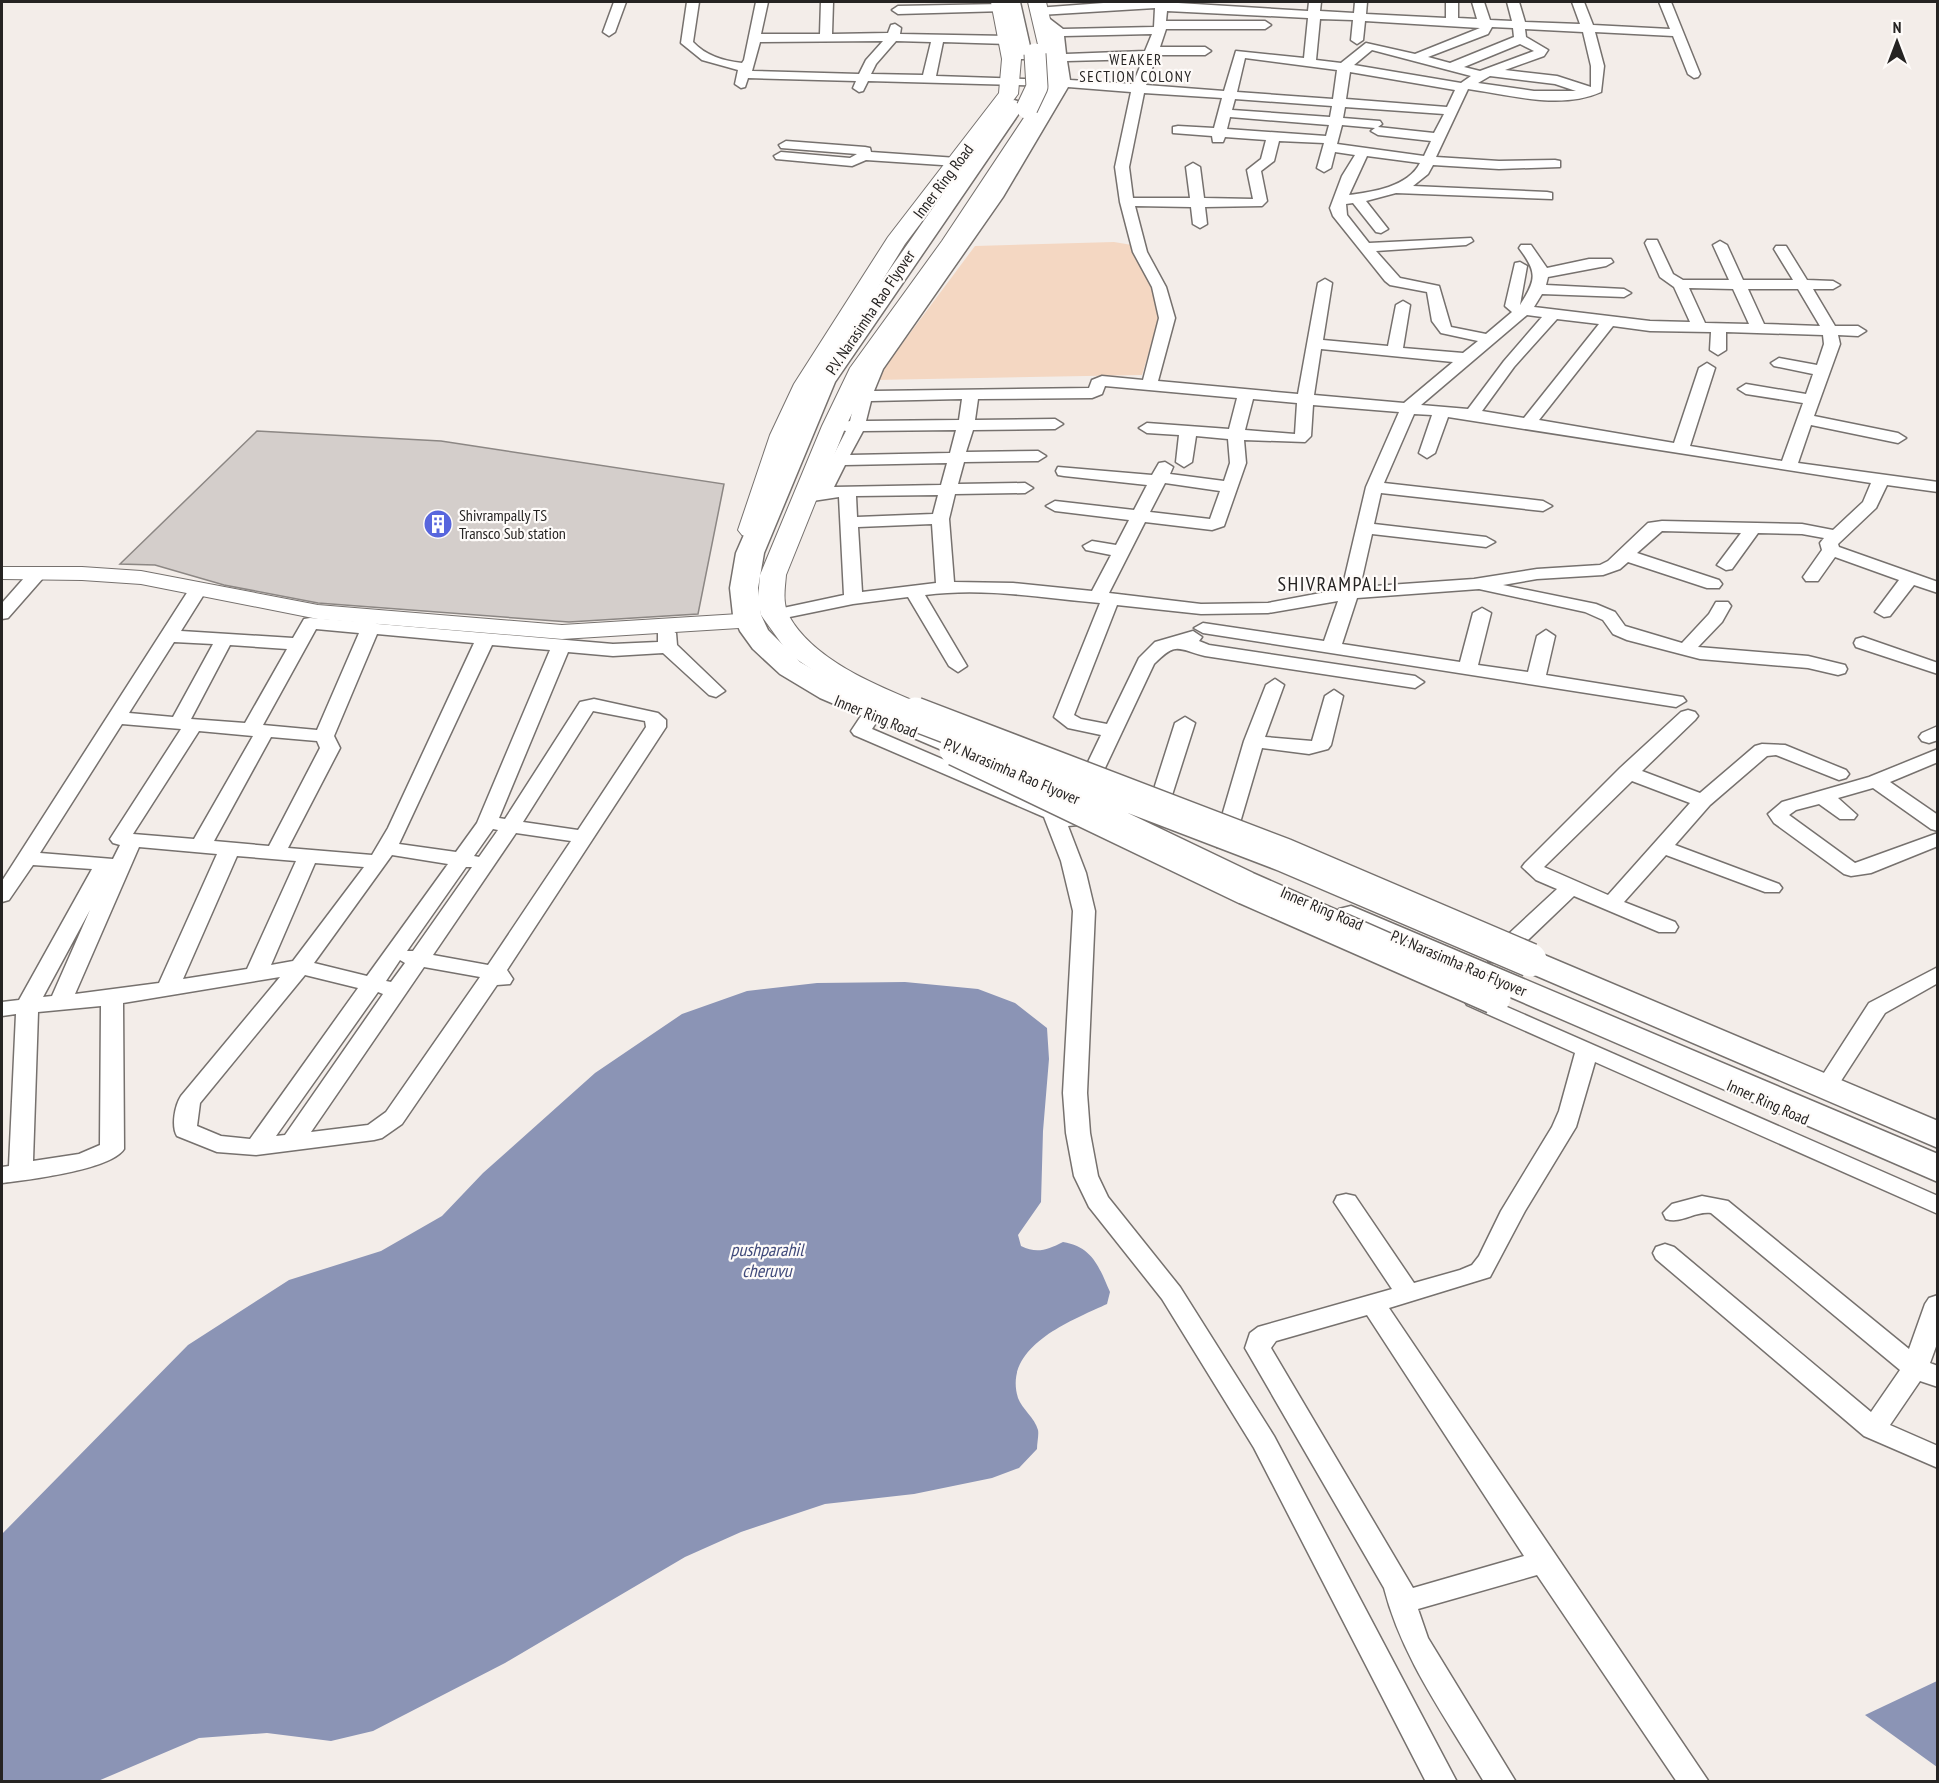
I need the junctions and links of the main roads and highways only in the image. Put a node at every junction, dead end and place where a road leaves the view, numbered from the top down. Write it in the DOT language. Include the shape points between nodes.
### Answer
graph roads {
  1 [pos="1038,29"];
  2 [pos="887,721"];
  3 [pos="1494,966"];
  4 [pos="1938,1136"];
  5 [pos="1938,1142"];
  6 [pos="1938,1151"];
  7 [pos="1938,1169"];
  8 [pos="1938,1176"];
  9 [pos="1938,1193"];
  1 -- 2 [label="highway, P.V. Narasimha Rao Flyover" via="1024,66 1020,95 823,382 750,553 744,588 747,615 754,631 774,655 812,682"];
  1 -- 2 [label="main road, Inner Ring Road" via="1005,59 1008,94 897,242 806,384 772,462 737,574 738,618 754,645 782,671 817,692"];
  1 -- 3 [label="main road, Inner Ring Road" via="951,243 862,368 845,426 815,495 783,545 773,575 771,600 776,615 799,648 849,682 1224,843"];
  2 -- 3 [label="highway, bridge" via="1214,873"];
  2 -- 3 [label="highway, bridge" via="1275,852"];
  2 -- 6 [label="highway, P.V. Narasimha Rao Flyover, bridge"];
  2 -- 7 [label="highway, P.V. Narasimha Rao Flyover, bridge"];
  3 -- 4 [label="highway"];
  3 -- 5 [label="main road, Inner Ring Road"];
  3 -- 8 [label="main road, Inner Ring Road"];
  3 -- 9 [label="highway"];
}
